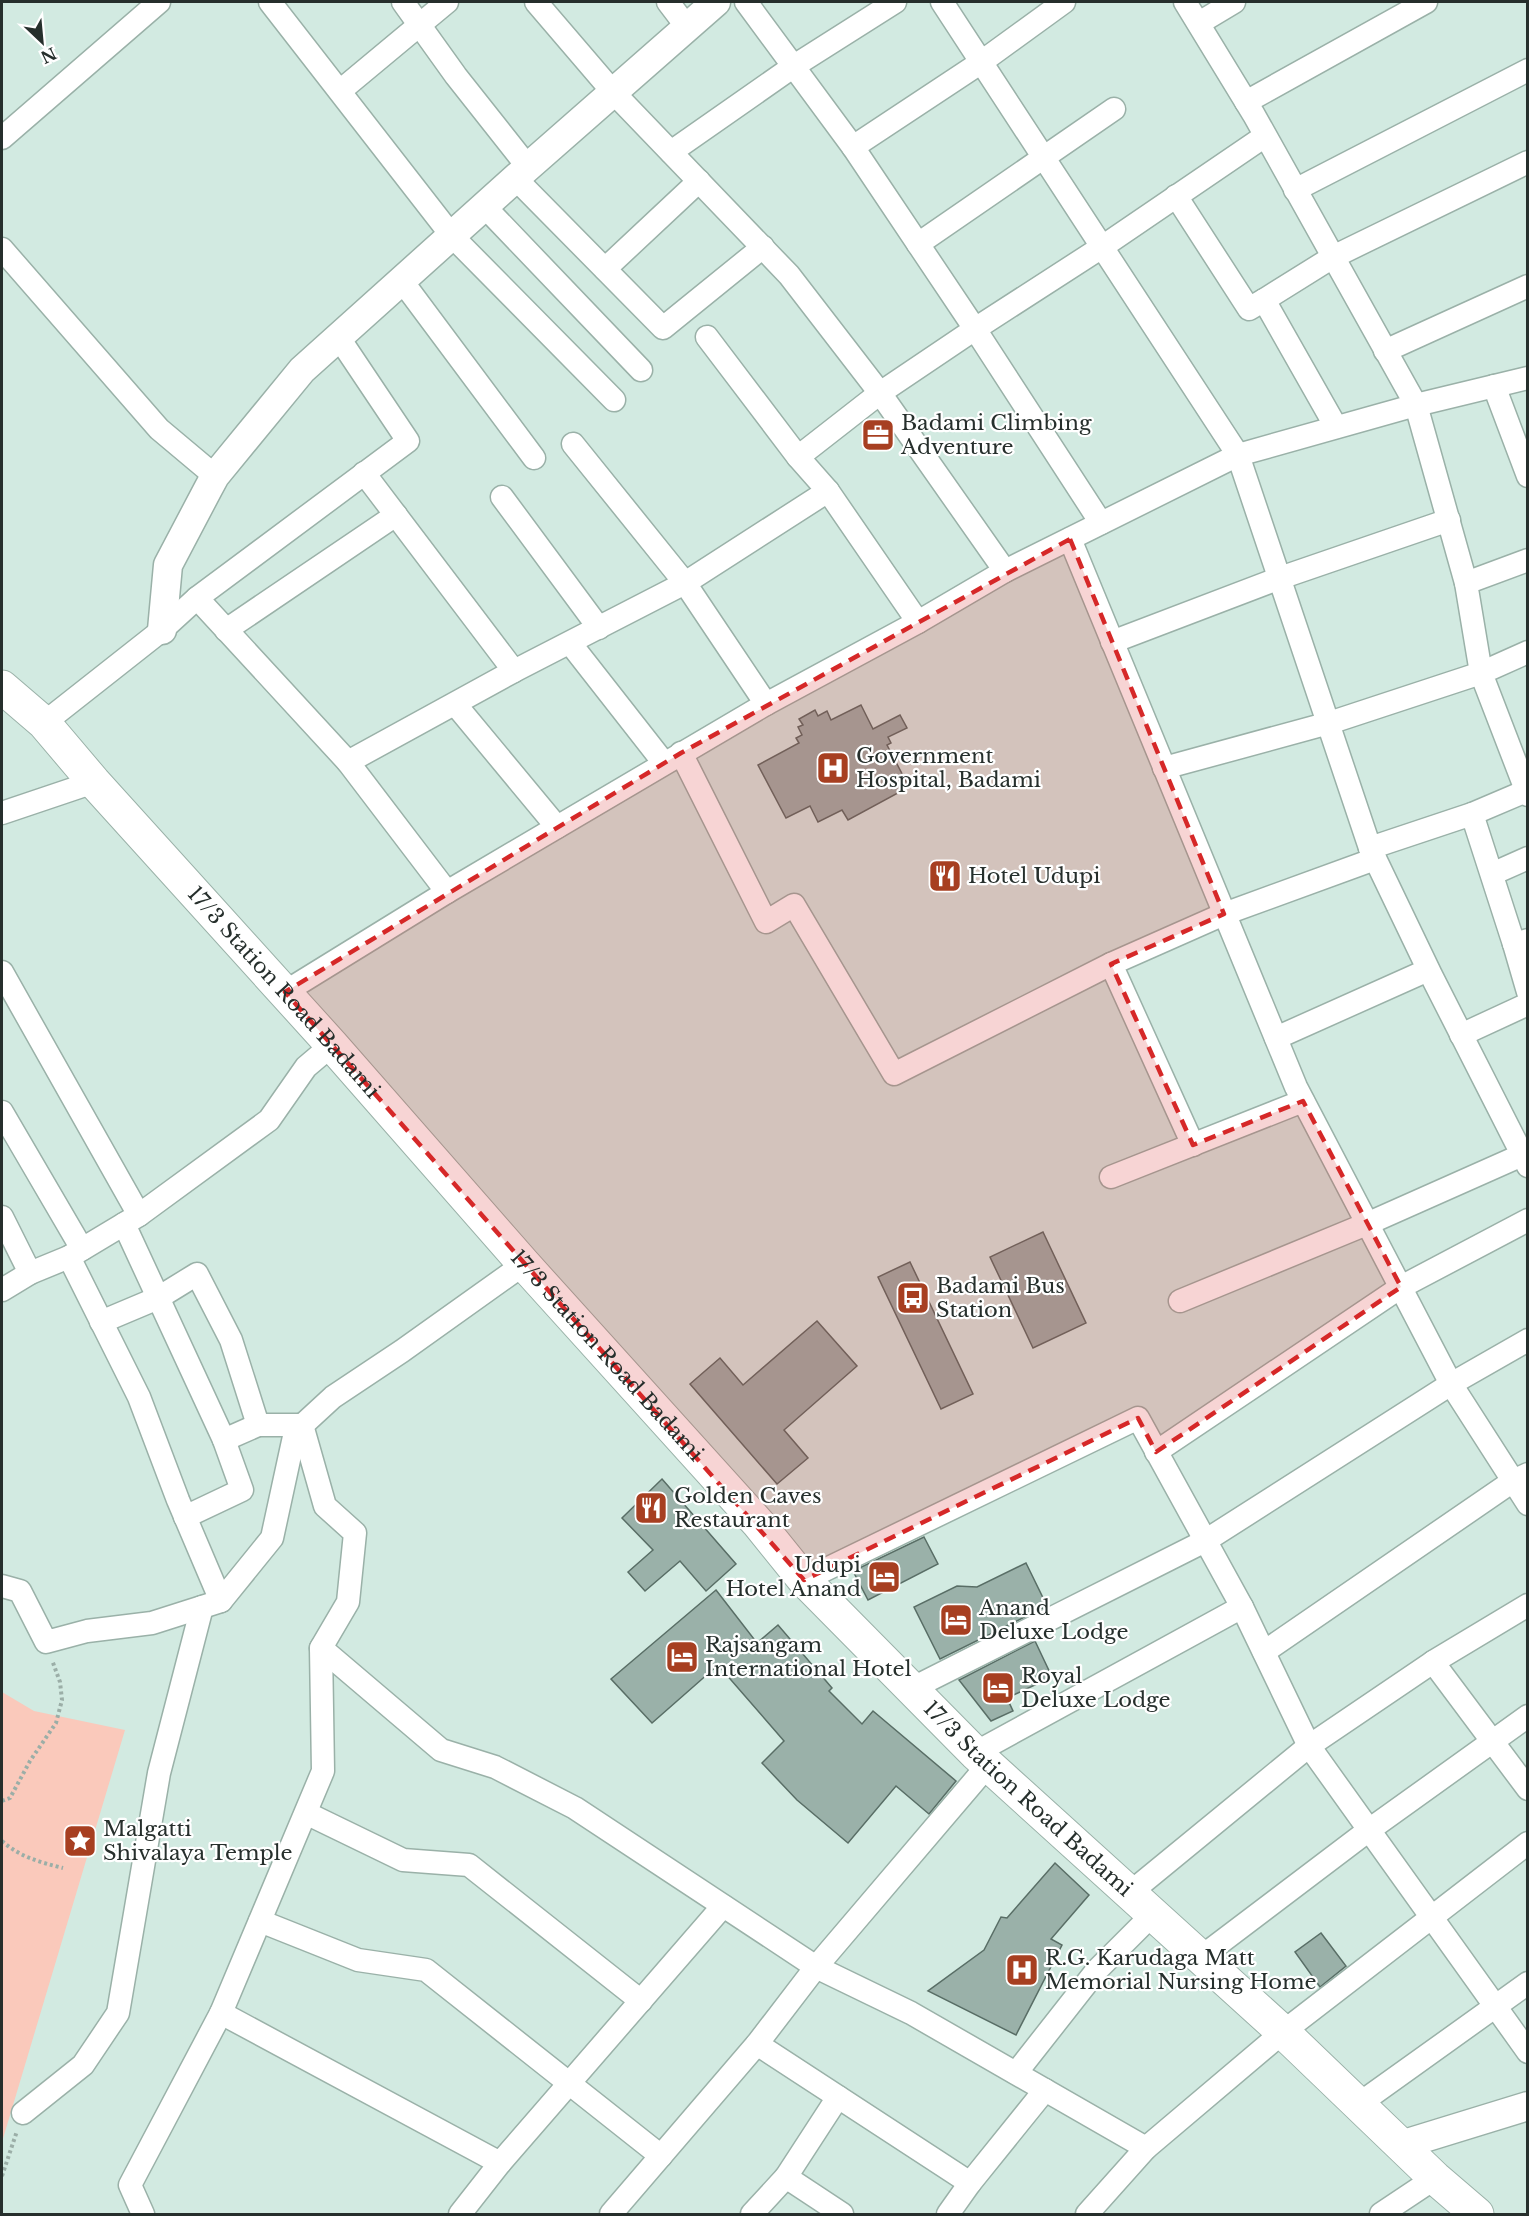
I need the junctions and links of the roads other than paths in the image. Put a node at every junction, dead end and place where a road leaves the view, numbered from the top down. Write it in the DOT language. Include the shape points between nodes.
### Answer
graph roads {
  1 [pos="159,2"];
  2 [pos="270,2"];
  3 [pos="403,2"];
  4 [pos="447,2"];
  5 [pos="536,2"];
  6 [pos="668,2"];
  7 [pos="716,2"];
  8 [pos="746,2"];
  9 [pos="895,2"];
  10 [pos="942,2"];
  11 [pos="1064,2"];
  12 [pos="1185,2"];
  13 [pos="1234,2"];
  14 [pos="1426,2"];
  15 [pos="1199,23"];
  16 [pos="420,24"];
  17 [pos="687,27"];
  18 [pos="980,63"];
  19 [pos="794,66"];
  20 [pos="1527,70"];
  21 [pos="340,91"];
  22 [pos="613,92"];
  23 [pos="1246,102"];
  24 [pos="1114,109"];
  25 [pos="1265,136"];
  26 [pos="2,138"];
  27 [pos="853,147"];
  28 [pos="671,152"];
  29 [pos="1044,159"];
  30 [pos="1527,162"];
  31 [pos="522,173"];
  32 [pos="699,181"];
  33 [pos="1295,190"];
  34 [pos="1176,196"];
  35 [pos="485,207"];
  36 [pos="452,236"];
  37 [pos="918,244"];
  38 [pos="763,247"];
  39 [pos="1102,247"];
  40 [pos="2,249"];
  41 [pos="1333,257"];
  42 [pos="605,269"];
  43 [pos="402,281"];
  44 [pos="1527,286"];
  45 [pos="1264,300"];
  46 [pos="975,329"];
  47 [pos="707,337"];
  48 [pos="339,338"];
  49 [pos="1385,351"];
  50 [pos="641,370"];
  51 [pos="1527,378"];
  52 [pos="1494,386"];
  53 [pos="880,393"];
  54 [pos="614,400"];
  55 [pos="1416,405"];
  56 [pos="1336,427"];
  57 [pos="573,444"];
  58 [pos="1238,455"];
  59 [pos="798,457"];
  60 [pos="534,458"];
  61 [pos="364,472"];
  62 [pos="215,476"];
  63 [pos="1527,476"];
  64 [pos="828,491"];
  65 [pos="502,497"];
  66 [pos="396,515"];
  67 [pos="1449,520"];
  68 [pos="1101,523"];
  69 [pos="1070,539"];
  70 [pos="1527,560"];
  71 [pos="1005,571"];
  72 [pos="1280,578"];
  73 [pos="685,583"];
  74 [pos="1466,583"];
  75 [pos="197,598"];
  76 [pos="918,622"];
  77 [pos="598,628"];
  78 [pos="162,630"];
  79 [pos="226,630"];
  80 [pos="1113,642"];
  81 [pos="570,643"];
  82 [pos="1527,652"];
  83 [pos="514,671"];
  84 [pos="1481,673"];
  85 [pos="2,687"];
  86 [pos="455,704"];
  87 [pos="766,704"];
  88 [pos="44,723"];
  89 [pos="1329,723"];
  90 [pos="1521,755"];
  91 [pos="672,758"];
  92 [pos="348,762"];
  93 [pos="1164,768"];
  94 [pos="94,782"];
  95 [pos="1527,793"];
  96 [pos="2,813"];
  97 [pos="1473,814"];
  98 [pos="557,827"];
  99 [pos="1372,853"];
  100 [pos="1527,858"];
  101 [pos="1492,874"];
  102 [pos="447,892"];
  103 [pos="1224,914"];
  104 [pos="1521,942"];
  105 [pos="1111,964"];
  106 [pos="1428,970"];
  107 [pos="2,972"];
  108 [pos="285,992"];
  109 [pos="1527,992"];
  110 [pos="1527,1004"];
  111 [pos="1461,1035"];
  112 [pos="1276,1038"];
  113 [pos="332,1045"];
  114 [pos="1303,1101"];
  115 [pos="2,1112"];
  116 [pos="1193,1145"];
  117 [pos="1525,1160"];
  118 [pos="1112,1177"];
  119 [pos="2,1216"];
  120 [pos="131,1219"];
  121 [pos="1527,1220"];
  122 [pos="1369,1223"];
  123 [pos="76,1253"];
  124 [pos="524,1264"];
  125 [pos="30,1273"];
  126 [pos="1401,1287"];
  127 [pos="2,1290"];
  128 [pos="158,1298"];
  129 [pos="1180,1301"];
  130 [pos="101,1322"];
  131 [pos="1527,1340"];
  132 [pos="1451,1384"];
  133 [pos="258,1425"];
  134 [pos="302,1425"];
  135 [pos="224,1440"];
  136 [pos="1156,1452"];
  137 [pos="1520,1478"];
  138 [pos="1527,1504"];
  139 [pos="185,1517"];
  140 [pos="1205,1541"];
  141 [pos="804,1580"];
  142 [pos="2,1587"];
  143 [pos="212,1604"];
  144 [pos="1527,1605"];
  145 [pos="1242,1607"];
  146 [pos="321,1648"];
  147 [pos="1264,1652"];
  148 [pos="1433,1662"];
  149 [pos="911,1689"];
  150 [pos="1527,1716"];
  151 [pos="1493,1742"];
  152 [pos="1309,1746"];
  153 [pos="981,1759"];
  154 [pos="1527,1789"];
  155 [pos="306,1813"];
  156 [pos="1369,1830"];
  157 [pos="1527,1843"];
  158 [pos="1142,1903"];
  159 [pos="723,1906"];
  160 [pos="1431,1917"];
  161 [pos="260,1921"];
  162 [pos="1200,1958"];
  163 [pos="816,1967"];
  164 [pos="1527,1983"];
  165 [pos="641,2001"];
  166 [pos="1495,2005"];
  167 [pos="221,2013"];
  168 [pos="1283,2032"];
  169 [pos="757,2044"];
  170 [pos="1527,2052"];
  171 [pos="1016,2073"];
  172 [pos="569,2084"];
  173 [pos="1045,2090"];
  174 [pos="838,2097"];
  175 [pos="1359,2104"];
  176 [pos="1527,2106"];
  177 [pos="23,2113"];
  178 [pos="1401,2145"];
  179 [pos="1146,2148"];
  180 [pos="661,2156"];
  181 [pos="500,2163"];
  182 [pos="786,2177"];
  183 [pos="1435,2178"];
  184 [pos="970,2183"];
  185 [pos="143,2214"];
  186 [pos="460,2214"];
  187 [pos="611,2214"];
  188 [pos="752,2214"];
  189 [pos="842,2214"];
  190 [pos="948,2214"];
  191 [pos="1087,2214"];
  192 [pos="1381,2214"];
  193 [pos="1477,2214"];
  1 -- 26 [label="street"];
  2 -- 21 [label="street"];
  3 -- 16 [label="street"];
  4 -- 16 [label="street"];
  5 -- 22 [label="street"];
  6 -- 17 [label="street"];
  7 -- 17 [label="street"];
  8 -- 19 [label="street"];
  9 -- 19 [label="street"];
  10 -- 18 [label="street"];
  11 -- 18 [label="street"];
  12 -- 15 [label="street"];
  13 -- 15 [label="street"];
  14 -- 23 [label="street"];
  15 -- 23 [label="street"];
  16 -- 21 [label="street"];
  16 -- 31 [label="street"];
  17 -- 22 [label="street"];
  18 -- 27 [label="street"];
  18 -- 29 [label="street"];
  19 -- 27 [label="street"];
  19 -- 28 [label="street"];
  20 -- 33 [label="street"];
  21 -- 36 [label="street"];
  22 -- 28 [label="street"];
  22 -- 31 [label="street"];
  23 -- 25 [label="street"];
  24 -- 29 [label="street"];
  25 -- 33 [label="street"];
  25 -- 34 [label="street"];
  27 -- 37 [label="street"];
  28 -- 32 [label="street"];
  29 -- 37 [label="street"];
  29 -- 39 [label="street"];
  30 -- 41 [label="street"];
  31 -- 35 [label="street"];
  31 -- 42 [label="street"];
  32 -- 38 [label="street"];
  32 -- 42 [label="street"];
  33 -- 41 [label="street"];
  34 -- 39 [label="street"];
  34 -- 45 [label="street" via="1249,309"];
  35 -- 36 [label="street"];
  35 -- 50 [label="street"];
  36 -- 43 [label="street"];
  36 -- 54 [label="street"];
  37 -- 46 [label="street"];
  38 -- 42 [label="street" via="663,328"];
  38 -- 53 [label="street" via="789,274"];
  39 -- 46 [label="street"];
  39 -- 58 [label="street"];
  40 -- 62 [label="street" via="159,429"];
  41 -- 45 [label="street"];
  41 -- 49 [label="street"];
  43 -- 48 [label="street"];
  43 -- 60 [label="street"];
  44 -- 49 [label="street"];
  45 -- 56 [label="street"];
  46 -- 53 [label="street"];
  46 -- 68 [label="street"];
  47 -- 59 [label="street"];
  48 -- 61 [label="street" via="408,441"];
  48 -- 62 [label="street" via="302,370"];
  49 -- 55 [label="street"];
  51 -- 52 [label="street"];
  52 -- 55 [label="street"];
  52 -- 63 [label="street"];
  53 -- 59 [label="street"];
  53 -- 71 [label="street"];
  55 -- 56 [label="street"];
  55 -- 67 [label="street"];
  56 -- 58 [label="street"];
  57 -- 73 [label="street"];
  58 -- 68 [label="street"];
  58 -- 72 [label="street"];
  59 -- 64 [label="street"];
  61 -- 66 [label="street"];
  61 -- 75 [label="street"];
  62 -- 78 [label="street" via="168,565"];
  64 -- 73 [label="street"];
  64 -- 76 [label="street"];
  65 -- 77 [label="street"];
  66 -- 79 [label="street"];
  66 -- 83 [label="street"];
  67 -- 72 [label="street"];
  67 -- 74 [label="street"];
  68 -- 69 [label="street"];
  69 -- 71 [label="street"];
  69 -- 80 [label="street"];
  70 -- 74 [label="street"];
  71 -- 76 [label="street"];
  72 -- 80 [label="street"];
  72 -- 89 [label="street"];
  73 -- 77 [label="street"];
  73 -- 87 [label="street"];
  74 -- 84 [label="street"];
  75 -- 78 [label="street"];
  75 -- 79 [label="street"];
  76 -- 87 [label="street"];
  77 -- 81 [label="street"];
  78 -- 88 [label="street"];
  79 -- 92 [label="street"];
  80 -- 93 [label="street"];
  81 -- 83 [label="street"];
  81 -- 91 [label="street"];
  82 -- 84 [label="street"];
  83 -- 86 [label="street"];
  84 -- 89 [label="street"];
  84 -- 90 [label="street"];
  85 -- 88 [label="highway, 17/3 Station Road Badami"];
  86 -- 92 [label="street"];
  86 -- 98 [label="street"];
  87 -- 91 [label="street"];
  88 -- 94 [label="highway, 17/3 Station Road Badami"];
  89 -- 93 [label="street"];
  89 -- 99 [label="street"];
  90 -- 95 [label="street"];
  91 -- 98 [label="street"];
  91 -- 105 [label="street" via="766,922 794,905 894,1074"];
  92 -- 102 [label="street"];
  93 -- 103 [label="street"];
  94 -- 96 [label="street"];
  94 -- 108 [label="highway, 17/3 Station Road Badami"];
  95 -- 97 [label="street"];
  97 -- 99 [label="street"];
  97 -- 101 [label="street"];
  98 -- 102 [label="street"];
  99 -- 103 [label="street"];
  99 -- 106 [label="street"];
  100 -- 101 [label="street"];
  101 -- 104 [label="street"];
  102 -- 108 [label="street"];
  103 -- 105 [label="street"];
  103 -- 112 [label="street"];
  104 -- 109 [label="street"];
  105 -- 116 [label="street"];
  106 -- 111 [label="street"];
  106 -- 112 [label="street"];
  107 -- 120 [label="street"];
  108 -- 113 [label="highway, 17/3 Station Road Badami"];
  110 -- 111 [label="street"];
  111 -- 117 [label="street"];
  112 -- 114 [label="street"];
  113 -- 120 [label="street" via="306,1067 269,1120"];
  113 -- 124 [label="highway, 17/3 Station Road Badami"];
  114 -- 116 [label="street"];
  114 -- 122 [label="street"];
  115 -- 123 [label="street"];
  116 -- 118 [label="street"];
  117 -- 122 [label="street"];
  119 -- 125 [label="street"];
  120 -- 123 [label="street"];
  120 -- 128 [label="street"];
  121 -- 126 [label="street"];
  122 -- 126 [label="street"];
  122 -- 129 [label="street"];
  123 -- 125 [label="street"];
  123 -- 130 [label="street"];
  124 -- 134 [label="street" via="333,1397"];
  124 -- 141 [label="highway, 17/3 Station Road Badami" via="758,1523"];
  125 -- 127 [label="street"];
  126 -- 132 [label="street"];
  126 -- 136 [label="street"];
  128 -- 130 [label="street"];
  128 -- 133 [label="street" via="197,1274 231,1340"];
  128 -- 135 [label="street"];
  130 -- 139 [label="street" via="139,1397"];
  131 -- 132 [label="street"];
  132 -- 137 [label="street"];
  132 -- 140 [label="street"];
  133 -- 134 [label="street"];
  133 -- 135 [label="street"];
  134 -- 143 [label="street" via="295,1432 272,1538"];
  134 -- 146 [label="street" via="325,1506 355,1533 348,1602"];
  135 -- 139 [label="street" via="242,1490"];
  136 -- 140 [label="street"];
  136 -- 141 [label="street" via="1138,1418"];
  137 -- 138 [label="street"];
  137 -- 147 [label="street"];
  139 -- 143 [label="street"];
  140 -- 145 [label="street"];
  140 -- 149 [label="street"];
  141 -- 149 [label="highway, 17/3 Station Road Badami"];
  142 -- 143 [label="street" via="20,1591 46,1642 87,1631 152,1623"];
  143 -- 177 [label="street" via="159,1773 118,2013 83,2065"];
  144 -- 148 [label="street"];
  145 -- 147 [label="street"];
  145 -- 153 [label="street"];
  146 -- 155 [label="street" via="324,1771"];
  146 -- 159 [label="street" via="441,1750 495,1767 575,1808"];
  147 -- 152 [label="street"];
  148 -- 151 [label="street"];
  148 -- 152 [label="street"];
  149 -- 153 [label="highway, 17/3 Station Road Badami"];
  150 -- 151 [label="street"];
  151 -- 154 [label="street"];
  151 -- 156 [label="street"];
  152 -- 156 [label="street"];
  152 -- 158 [label="street"];
  153 -- 158 [label="highway, 17/3 Station Road Badami"];
  153 -- 163 [label="street"];
  155 -- 161 [label="street"];
  155 -- 165 [label="street" via="403,1860 469,1865"];
  156 -- 160 [label="street"];
  156 -- 162 [label="street"];
  157 -- 160 [label="street"];
  158 -- 162 [label="highway, 17/3 Station Road Badami"];
  158 -- 171 [label="street" via="1097,1970"];
  159 -- 163 [label="street"];
  159 -- 165 [label="street"];
  160 -- 166 [label="street"];
  160 -- 168 [label="street"];
  161 -- 167 [label="street"];
  161 -- 172 [label="street" via="358,1960 426,1971"];
  162 -- 168 [label="highway, 17/3 Station Road Badami"];
  163 -- 169 [label="street"];
  163 -- 171 [label="street" via="911,2013"];
  164 -- 166 [label="street"];
  165 -- 172 [label="street"];
  166 -- 170 [label="street"];
  166 -- 175 [label="street"];
  167 -- 181 [label="street"];
  167 -- 185 [label="street" via="130,2186"];
  168 -- 175 [label="highway, 17/3 Station Road Badami"];
  168 -- 179 [label="street"];
  169 -- 174 [label="street"];
  169 -- 180 [label="street"];
  171 -- 173 [label="street"];
  172 -- 180 [label="street"];
  172 -- 181 [label="street"];
  173 -- 179 [label="street"];
  173 -- 184 [label="street"];
  174 -- 182 [label="street"];
  174 -- 184 [label="street"];
  175 -- 178 [label="highway, 17/3 Station Road Badami"];
  176 -- 178 [label="street"];
  178 -- 183 [label="highway, 17/3 Station Road Badami"];
  179 -- 191 [label="street"];
  180 -- 187 [label="street"];
  181 -- 186 [label="street"];
  182 -- 188 [label="street"];
  182 -- 189 [label="street"];
  183 -- 192 [label="street"];
  183 -- 193 [label="highway, 17/3 Station Road Badami"];
  184 -- 190 [label="street"];
}
